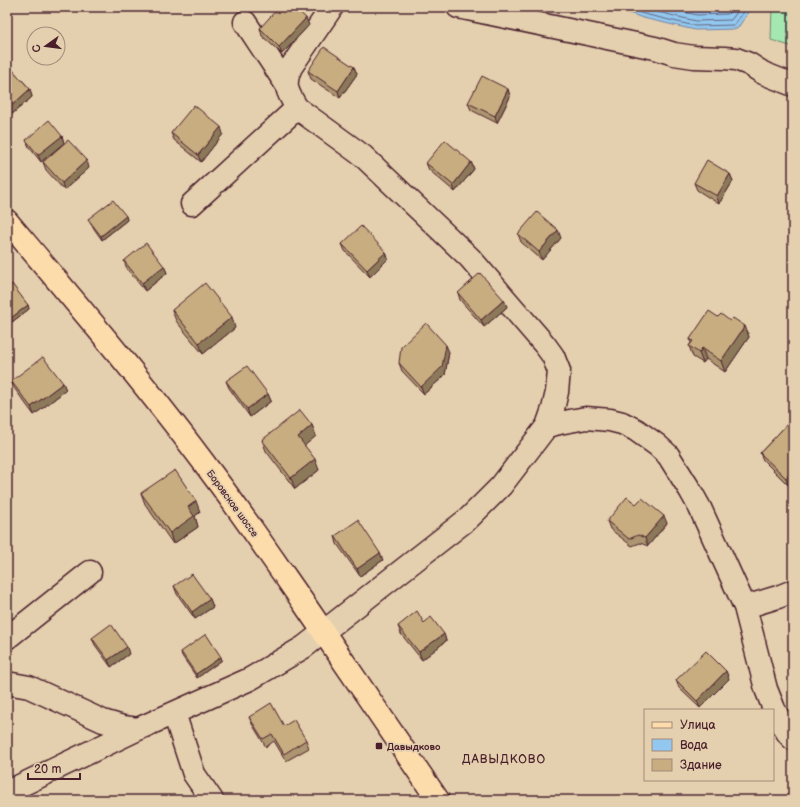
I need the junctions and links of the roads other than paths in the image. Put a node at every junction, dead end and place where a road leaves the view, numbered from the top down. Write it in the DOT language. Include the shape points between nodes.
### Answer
graph roads {
  1 [pos="332,7"];
  2 [pos="458,7"];
  3 [pos="246,22"];
  4 [pos="286,84"];
  5 [pos="793,85"];
  6 [pos="297,108"];
  7 [pos="192,204"];
  8 [pos="7,221"];
  9 [pos="547,426"];
  10 [pos="90,572"];
  11 [pos="793,591"];
  12 [pos="745,607"];
  13 [pos="324,632"];
  14 [pos="7,638"];
  15 [pos="7,682"];
  16 [pos="174,713"];
  17 [pos="138,729"];
  18 [pos="793,739"];
  19 [pos="7,792"];
  20 [pos="212,800"];
  21 [pos="438,800"];
  1 -- 4 [label="street" via="291,67"];
  2 -- 5 [label="street" via="656,48 674,54 736,59"];
  3 -- 4 [label="street"];
  4 -- 6 [label="street"];
  6 -- 7 [label="street"];
  6 -- 9 [label="street" via="363,156 386,177 470,258 545,345 559,371 557,392"];
  8 -- 13 [label="main road, Боровское шоссе" via="162,408 213,475"];
  9 -- 12 [label="street" via="586,418 610,420 636,430 668,455 700,508"];
  9 -- 13 [label="street" via="501,486 469,518"];
  10 -- 14 [label="street"];
  11 -- 12 [label="street"];
  12 -- 18 [label="street" via="766,689 782,725"];
  13 -- 16 [label="street" via="250,679"];
  13 -- 21 [label="main road, Боровское шоссе"];
  15 -- 17 [label="street" via="29,687 103,721"];
  16 -- 17 [label="street"];
  16 -- 20 [label="street" via="194,774"];
  17 -- 19 [label="street"];
}
